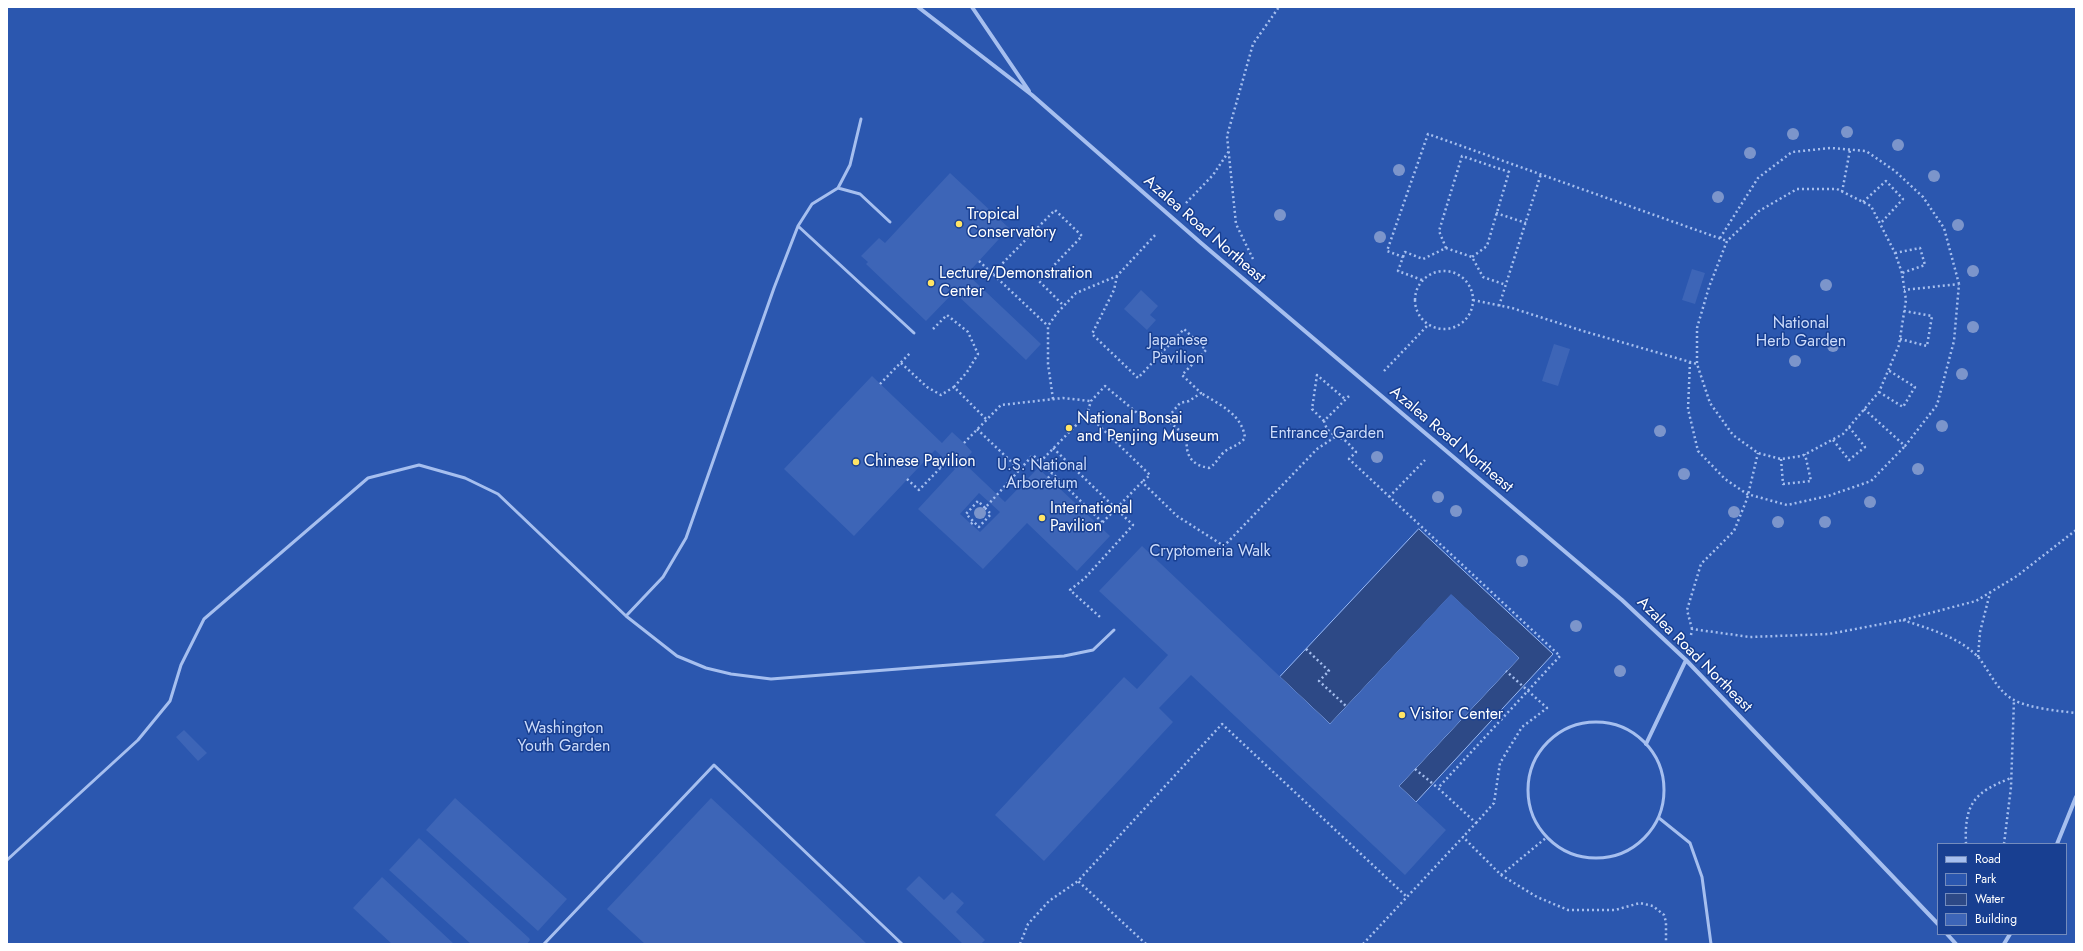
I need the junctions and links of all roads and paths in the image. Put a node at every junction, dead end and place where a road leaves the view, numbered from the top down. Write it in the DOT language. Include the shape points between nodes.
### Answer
graph roads {
  1 [pos="918,7"];
  2 [pos="972,7"];
  3 [pos="1279,7"];
  4 [pos="1032,95"];
  5 [pos="861,119"];
  6 [pos="1850,150"];
  7 [pos="1229,151"];
  8 [pos="1541,174"];
  9 [pos="838,188"];
  10 [pos="1842,192"];
  11 [pos="1864,202"];
  12 [pos="1496,213"];
  13 [pos="1171,218"];
  14 [pos="890,222"];
  15 [pos="1526,223"];
  16 [pos="1880,224"];
  17 [pos="798,226"];
  18 [pos="1720,238"];
  19 [pos="1727,241"];
  20 [pos="1446,248"];
  21 [pos="1895,253"];
  22 [pos="1403,257"];
  23 [pos="1472,257"];
  24 [pos="979,261"];
  25 [pos="1256,265"];
  26 [pos="1902,273"];
  27 [pos="992,274"];
  28 [pos="1117,276"];
  29 [pos="1422,280"];
  30 [pos="1959,284"];
  31 [pos="1506,285"];
  32 [pos="1904,290"];
  33 [pos="1472,300"];
  34 [pos="1064,306"];
  35 [pos="1500,306"];
  36 [pos="1904,311"];
  37 [pos="1428,325"];
  38 [pos="1048,326"];
  39 [pos="914,333"];
  40 [pos="927,335"];
  41 [pos="1900,339"];
  42 [pos="914,349"];
  43 [pos="1690,362"];
  44 [pos="901,363"];
  45 [pos="1697,364"];
  46 [pos="1888,370"];
  47 [pos="1382,373"];
  48 [pos="880,384"];
  49 [pos="954,387"];
  50 [pos="1879,392"];
  51 [pos="1201,393"];
  52 [pos="1349,396"];
  53 [pos="1053,399"];
  54 [pos="1345,399"];
  55 [pos="1090,401"];
  56 [pos="1864,408"];
  57 [pos="1087,414"];
  58 [pos="986,419"];
  59 [pos="1166,419"];
  60 [pos="1324,421"];
  61 [pos="1849,427"];
  62 [pos="978,429"];
  63 [pos="1335,437"];
  64 [pos="1833,440"];
  65 [pos="964,444"];
  66 [pos="1905,446"];
  67 [pos="1053,448"];
  68 [pos="1758,453"];
  69 [pos="1805,454"];
  70 [pos="929,456"];
  71 [pos="1427,457"];
  72 [pos="1781,459"];
  73 [pos="947,461"];
  74 [pos="1040,462"];
  75 [pos="941,468"];
  76 [pos="1020,470"];
  77 [pos="1052,473"];
  78 [pos="1048,478"];
  79 [pos="907,479"];
  80 [pos="1142,482"];
  81 [pos="1747,494"];
  82 [pos="1389,497"];
  83 [pos="985,508"];
  84 [pos="1116,509"];
  85 [pos="974,521"];
  86 [pos="1102,522"];
  87 [pos="971,524"];
  88 [pos="1098,526"];
  89 [pos="2076,530"];
  90 [pos="1990,593"];
  91 [pos="626,616"];
  92 [pos="1903,620"];
  93 [pos="1692,629"];
  94 [pos="1114,630"];
  95 [pos="1306,649"];
  96 [pos="1978,657"];
  97 [pos="1686,660"];
  98 [pos="1506,671"];
  99 [pos="1528,691"];
  100 [pos="2014,700"];
  101 [pos="1346,706"];
  102 [pos="2076,713"];
  103 [pos="1646,744"];
  104 [pos="1415,769"];
  105 [pos="2011,778"];
  106 [pos="1438,788"];
  107 [pos="2076,797"];
  108 [pos="1659,818"];
  109 [pos="1476,823"];
  110 [pos="1463,837"];
  111 [pos="1547,837"];
  112 [pos="1966,843"];
  113 [pos="2004,843"];
  114 [pos="2056,843"];
  115 [pos="7,860"];
  116 [pos="1501,875"];
  117 [pos="1078,881"];
  118 [pos="1407,897"];
  119 [pos="1937,923"];
  120 [pos="1948,935"];
  121 [pos="2009,935"];
  122 [pos="544,944"];
  123 [pos="902,944"];
  124 [pos="1020,944"];
  125 [pos="1146,944"];
  126 [pos="1363,944"];
  127 [pos="1666,944"];
  128 [pos="1711,944"];
  129 [pos="1956,944"];
  130 [pos="2004,944"];
  1 -- 4 [label="street, Azalea Road Northeast"];
  2 -- 4 [label="street"];
  3 -- 7 [label="path" via="1253,44 1227,136"];
  4 -- 13 [label="street, Azalea Road Northeast"];
  5 -- 9 [label="lane" via="850,165"];
  6 -- 10 [label="path"];
  6 -- 18 [label="path" via="1831,148 1792,152 1758,178"];
  6 -- 30 [label="path" via="1866,151 1896,171 1923,198 1944,228"];
  7 -- 13 [label="path" via="1213,175"];
  7 -- 25 [label="path" via="1236,224"];
  8 -- 15 [label="path"];
  8 -- 18 [label="path"];
  8 -- 22 [label="path" via="1428,134 1387,251"];
  9 -- 14 [label="lane" via="860,194"];
  9 -- 17 [label="lane" via="812,204"];
  10 -- 11 [label="path"];
  10 -- 19 [label="path" via="1837,189 1797,190 1759,211"];
  11 -- 16 [label="path" via="1871,206"];
  11 -- 16 [label="path" via="1886,181 1903,199"];
  12 -- 15 [label="path"];
  12 -- 20 [label="path" via="1508,172 1462,156 1439,231"];
  12 -- 23 [label="path" via="1486,246"];
  13 -- 28 [label="path"];
  13 -- 97 [label="street, Azalea Road Northeast" via="1622,600"];
  15 -- 31 [label="path"];
  16 -- 21 [label="path"];
  17 -- 39 [label="lane"];
  17 -- 91 [label="lane" via="686,538 663,577"];
  18 -- 19 [label="path"];
  19 -- 45 [label="path" via="1709,286 1697,328"];
  20 -- 22 [label="path" via="1423,258 1405,252"];
  20 -- 23 [label="path"];
  21 -- 26 [label="path"];
  21 -- 26 [label="path" via="1920,248 1925,265"];
  22 -- 29 [label="path" via="1398,271"];
  23 -- 31 [label="path" via="1483,277"];
  24 -- 27 [label="path"];
  26 -- 32 [label="path"];
  27 -- 34 [label="path" via="1054,210 1082,236 1039,281"];
  27 -- 38 [label="path"];
  28 -- 34 [label="path" via="1076,294"];
  28 -- 51 [label="path" via="1114,290 1092,334 1138,378 1184,329 1206,350 1182,375"];
  29 -- 33 [label="path" via="1439,272 1458,275 1471,290"];
  29 -- 37 [label="path" via="1416,290 1416,309"];
  30 -- 32 [label="path"];
  30 -- 66 [label="path" via="1954,341 1937,405"];
  31 -- 35 [label="path"];
  32 -- 36 [label="path"];
  33 -- 35 [label="path"];
  33 -- 37 [label="path" via="1468,317 1454,328 1436,328"];
  34 -- 38 [label="path"];
  35 -- 43 [label="path"];
  36 -- 41 [label="path"];
  36 -- 41 [label="path" via="1932,316 1926,346"];
  37 -- 47 [label="path"];
  38 -- 53 [label="path" via="1048,364"];
  40 -- 49 [label="path" via="947,315 968,332 978,354"];
  41 -- 46 [label="path"];
  42 -- 44 [label="path"];
  43 -- 45 [label="path"];
  43 -- 81 [label="path" via="1688,409 1698,451 1725,479"];
  44 -- 48 [label="path"];
  44 -- 49 [label="path" via="927,387 941,395"];
  45 -- 68 [label="path" via="1710,403 1732,435"];
  46 -- 50 [label="path"];
  46 -- 50 [label="path" via="1915,387 1903,406"];
  49 -- 58 [label="path"];
  50 -- 56 [label="path"];
  51 -- 59 [label="path" via="1189,401 1180,403"];
  51 -- 59 [label="path" via="1237,418 1243,428 1245,438 1240,444 1223,453 1217,463 1210,468 1198,466 1186,447 1187,437"];
  52 -- 54 [label="path"];
  53 -- 55 [label="path"];
  53 -- 58 [label="path" via="1001,405"];
  54 -- 60 [label="path"];
  54 -- 60 [label="path" via="1317,375 1312,409"];
  55 -- 57 [label="path"];
  55 -- 59 [label="path" via="1105,386 1148,422 1164,422"];
  56 -- 61 [label="path"];
  56 -- 66 [label="path"];
  57 -- 67 [label="path"];
  57 -- 80 [label="path" via="1150,474"];
  58 -- 62 [label="path"];
  60 -- 63 [label="path" via="1326,428"];
  61 -- 64 [label="path"];
  61 -- 64 [label="path" via="1865,447 1849,460"];
  62 -- 65 [label="path"];
  62 -- 76 [label="path"];
  63 -- 80 [label="path" via="1317,449 1224,546 1177,516"];
  63 -- 82 [label="path" via="1346,442 1356,452 1349,459"];
  64 -- 69 [label="path"];
  66 -- 81 [label="path" via="1871,481 1828,496 1787,505"];
  67 -- 74 [label="path"];
  67 -- 84 [label="path"];
  68 -- 72 [label="path"];
  68 -- 81 [label="path"];
  69 -- 72 [label="path"];
  69 -- 72 [label="path" via="1811,481 1782,484"];
  70 -- 75 [label="path"];
  71 -- 82 [label="path"];
  73 -- 75 [label="path"];
  74 -- 76 [label="path" via="1034,455"];
  74 -- 77 [label="path"];
  75 -- 79 [label="path" via="919,490"];
  76 -- 83 [label="path"];
  77 -- 78 [label="path"];
  77 -- 86 [label="path"];
  80 -- 84 [label="path"];
  81 -- 93 [label="path" via="1734,531 1701,564 1687,610"];
  82 -- 99 [label="path" via="1560,656"];
  83 -- 85 [label="path" via="991,514 980,526"];
  83 -- 85 [label="path" via="978,501 966,514"];
  84 -- 86 [label="path"];
  84 -- 94 [label="path" via="1132,525 1085,578 1070,590"];
  85 -- 87 [label="path"];
  86 -- 88 [label="path"];
  89 -- 90 [label="path" via="2017,576"];
  90 -- 92 [label="path" via="1976,601"];
  90 -- 96 [label="path" via="1980,632"];
  91 -- 94 [label="lane" via="677,656 706,668 731,674 771,678 1064,656 1093,650"];
  91 -- 115 [label="lane" via="498,494 465,478 419,465 368,478 204,619 181,665 170,702 138,740"];
  92 -- 93 [label="path" via="1829,634 1750,637"];
  92 -- 96 [label="path" via="1952,638"];
  93 -- 97 [label="path"];
  95 -- 101 [label="path" via="1329,671 1319,681"];
  96 -- 100 [label="path" via="2001,690"];
  97 -- 103 [label="street"];
  97 -- 119 [label="street, Azalea Road Northeast"];
  98 -- 99 [label="path"];
  99 -- 106 [label="path"];
  99 -- 109 [label="path" via="1547,708 1522,726 1500,763 1494,803"];
  100 -- 102 [label="path" via="2046,709"];
  100 -- 105 [label="path"];
  103 -- 108 [label="lane" via="1655,756 1663,777 1665,795"];
  103 -- 111 [label="lane" via="1627,729 1591,722 1573,726 1552,737 1542,747 1531,768 1528,781 1529,805 1540,832"];
  104 -- 106 [label="path"];
  105 -- 112 [label="path" via="1988,787 1976,797 1969,814"];
  105 -- 113 [label="path"];
  106 -- 109 [label="path"];
  107 -- 114 [label="street"];
  108 -- 111 [label="lane" via="1646,838 1619,855 1603,859 1580,857 1560,849"];
  108 -- 128 [label="lane" via="1690,843 1702,878"];
  109 -- 110 [label="path"];
  110 -- 116 [label="path"];
  110 -- 118 [label="path"];
  111 -- 116 [label="path"];
  116 -- 127 [label="path" via="1537,897 1568,910 1615,910 1640,903 1653,906 1664,915"];
  117 -- 118 [label="path" via="1222,724"];
  117 -- 124 [label="path" via="1049,901 1028,924"];
  117 -- 125 [label="path"];
  118 -- 126 [label="path"];
  120 -- 129 [label="street"];
  121 -- 130 [label="street"];
  122 -- 123 [label="lane" via="714,765"];
}
